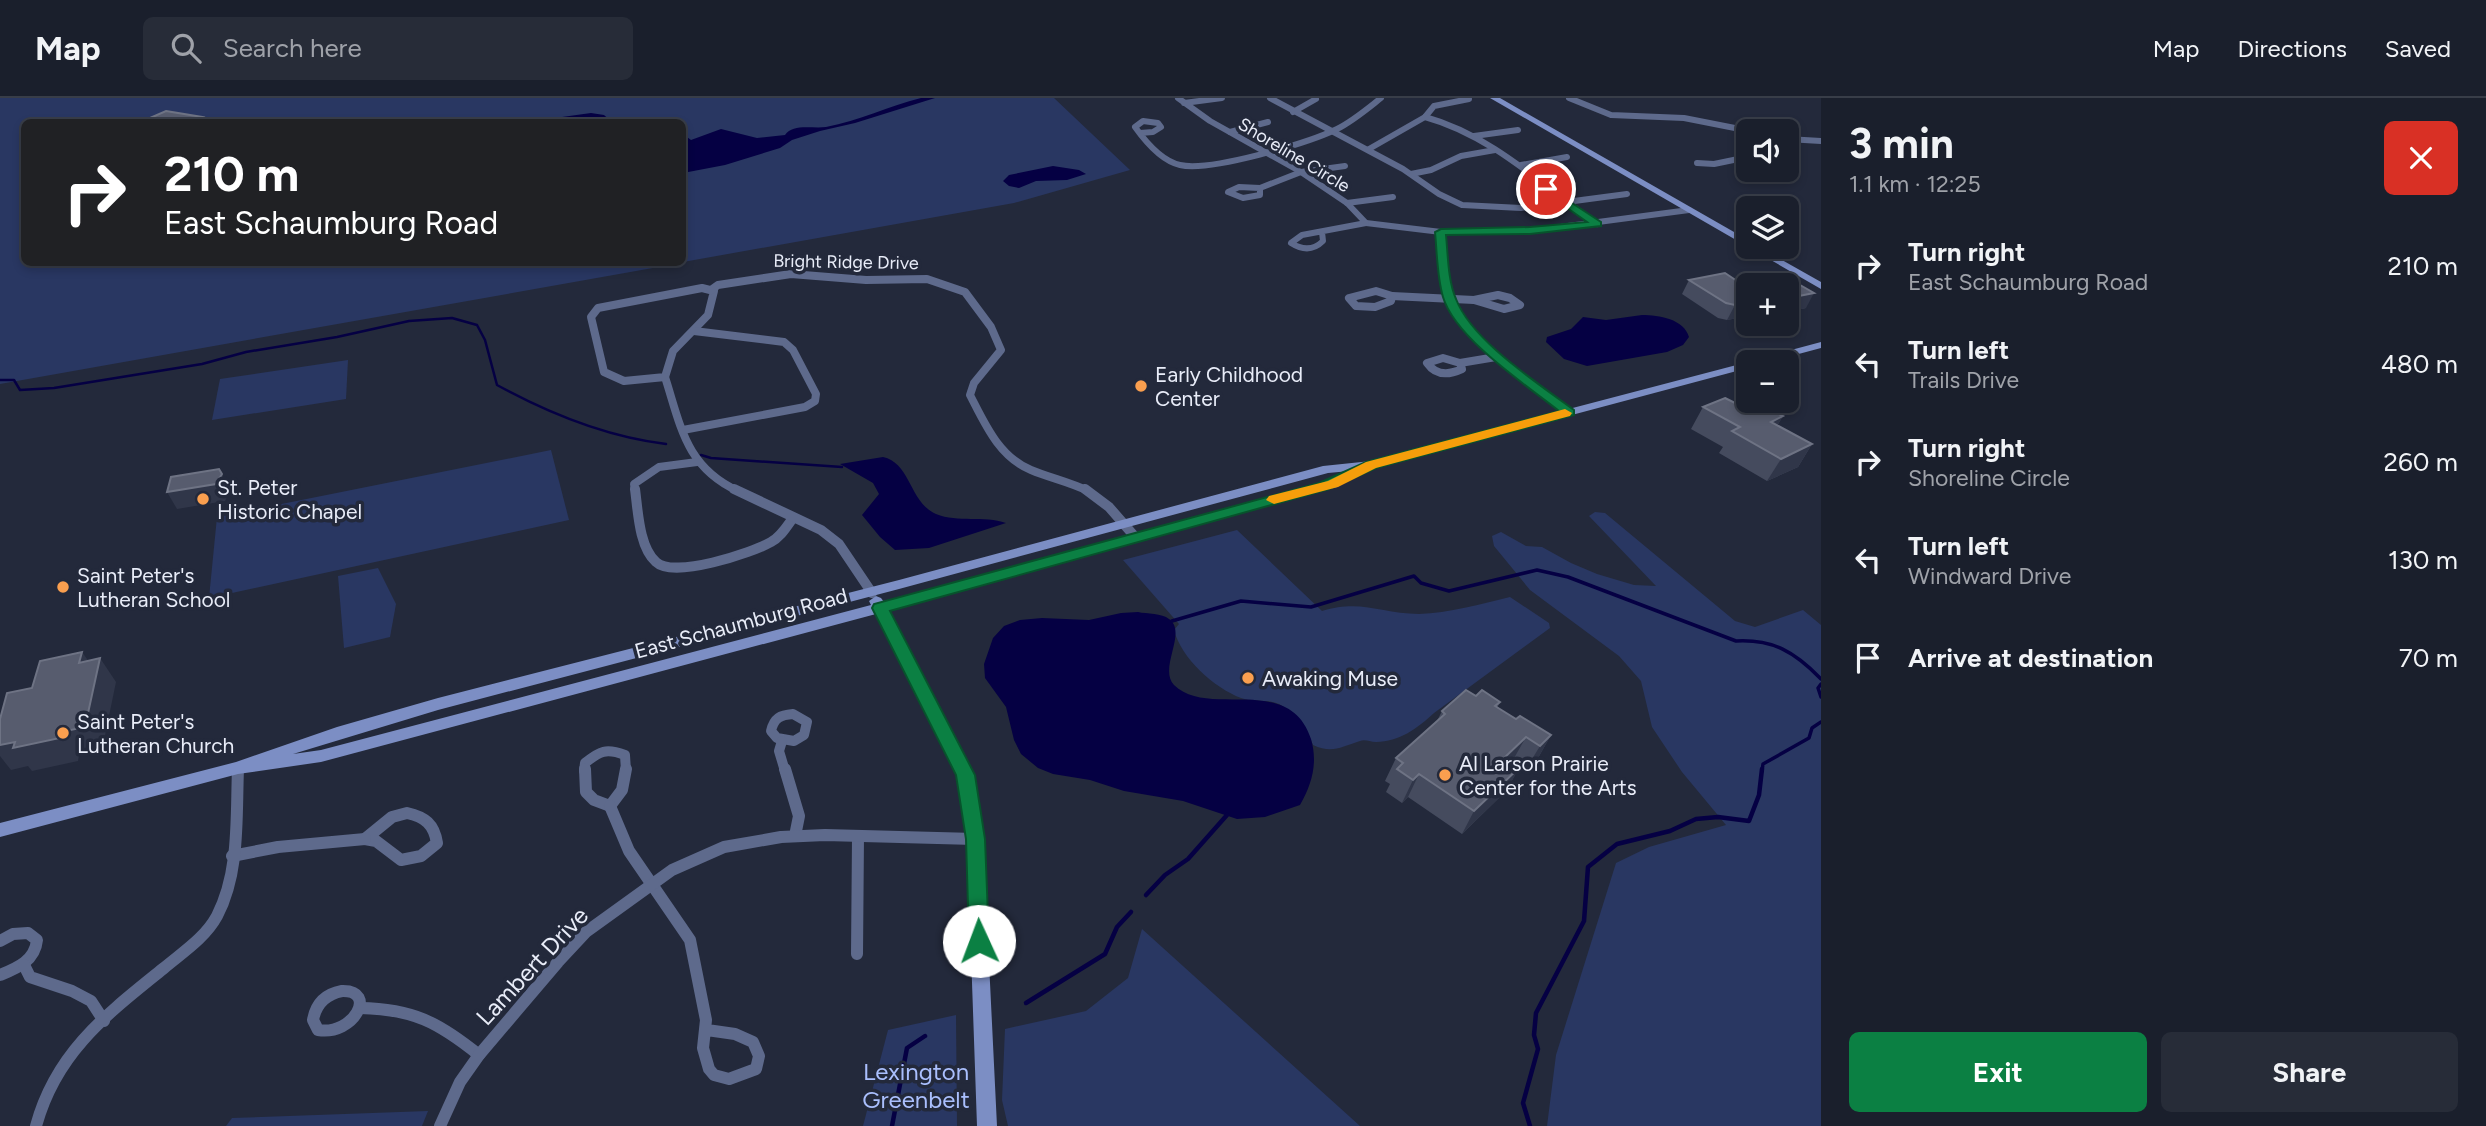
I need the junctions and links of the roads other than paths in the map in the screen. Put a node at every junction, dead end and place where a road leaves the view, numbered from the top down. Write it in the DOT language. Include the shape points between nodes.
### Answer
graph roads {
  1 [pos="1222,98"];
  2 [pos="1270,98"];
  3 [pos="1381,98"];
  4 [pos="1494,98"];
  5 [pos="1569,98"];
  6 [pos="1316,99"];
  7 [pos="1469,99"];
  8 [pos="1181,100"];
  9 [pos="1293,112"];
  10 [pos="1425,117"];
  11 [pos="1268,122"];
  12 [pos="1736,128"];
  13 [pos="1518,130"];
  14 [pos="1332,131"];
  15 [pos="1230,132"];
  16 [pos="1140,133"];
  17 [pos="1474,136"];
  18 [pos="1821,141"];
  19 [pos="1799,142"];
  20 [pos="1369,149"];
  21 [pos="1495,150"];
  22 [pos="1261,152"];
  23 [pos="1567,157"];
  24 [pos="1736,160"];
  25 [pos="1697,163"];
  26 [pos="1521,165"];
  27 [pos="1345,166"];
  28 [pos="1301,172"];
  29 [pos="1412,174"];
  30 [pos="1260,188"];
  31 [pos="1627,194"];
  32 [pos="1393,197"];
  33 [pos="1565,202"];
  34 [pos="1348,203"];
  35 [pos="1689,210"];
  36 [pos="1366,223"];
  37 [pos="1597,224"];
  38 [pos="1322,232"];
  39 [pos="1441,232"];
  40 [pos="1736,237"];
  41 [pos="1774,259"];
  42 [pos="1821,286"];
  43 [pos="712,290"];
  44 [pos="1392,296"];
  45 [pos="1449,298"];
  46 [pos="1474,300"];
  47 [pos="694,331"];
  48 [pos="1821,345"];
  49 [pos="1799,351"];
  50 [pos="1496,357"];
  51 [pos="1460,363"];
  52 [pos="1736,368"];
  53 [pos="665,377"];
  54 [pos="1569,412"];
  55 [pos="683,430"];
  56 [pos="696,462"];
  57 [pos="1371,465"];
  58 [pos="793,518"];
  59 [pos="1125,525"];
  60 [pos="1136,538"];
  61 [pos="872,593"];
  62 [pos="880,608"];
  63 [pos="782,741"];
  64 [pos="238,768"];
  65 [pos="610,806"];
  66 [pos="0,830"];
  67 [pos="795,836"];
  68 [pos="859,837"];
  69 [pos="365,839"];
  70 [pos="975,839"];
  71 [pos="232,856"];
  72 [pos="651,884"];
  73 [pos="0,940"];
  74 [pos="857,954"];
  75 [pos="24,965"];
  76 [pos="0,975"];
  77 [pos="360,1008"];
  78 [pos="104,1021"];
  79 [pos="707,1030"];
  80 [pos="479,1055"];
  81 [pos="36,1126"];
  82 [pos="440,1126"];
  83 [pos="987,1126"];
  1 -- 8 [label="street"];
  2 -- 9 [label="street"];
  3 -- 14 [label="street"];
  4 -- 35 [label="main road"];
  5 -- 12 [label="street" via="1611,115 1684,118"];
  6 -- 9 [label="street"];
  7 -- 10 [label="street" via="1434,106"];
  8 -- 15 [label="street, Shoreline Circle"];
  9 -- 14 [label="street"];
  10 -- 17 [label="street"];
  10 -- 20 [label="street"];
  11 -- 15 [label="street"];
  13 -- 17 [label="street"];
  14 -- 20 [label="street"];
  14 -- 22 [label="street"];
  15 -- 22 [label="street, Shoreline Circle"];
  16 -- 22 [label="street" via="1176,164 1189,166"];
  17 -- 21 [label="street"];
  18 -- 19 [label="street"];
  20 -- 29 [label="street"];
  21 -- 26 [label="street"];
  21 -- 29 [label="street" via="1461,156"];
  22 -- 28 [label="street, Shoreline Circle"];
  23 -- 26 [label="street"];
  24 -- 25 [label="street"];
  26 -- 33 [label="street"];
  27 -- 28 [label="street"];
  28 -- 30 [label="street"];
  28 -- 34 [label="street, Shoreline Circle"];
  29 -- 33 [label="street" via="1448,200 1476,207"];
  31 -- 33 [label="street"];
  32 -- 34 [label="street"];
  33 -- 37 [label="street"];
  34 -- 36 [label="street, Shoreline Circle"];
  35 -- 37 [label="street"];
  35 -- 40 [label="main road"];
  36 -- 38 [label="street"];
  36 -- 39 [label="street"];
  37 -- 39 [label="street" via="1530,231"];
  39 -- 45 [label="street"];
  41 -- 42 [label="main road"];
  43 -- 47 [label="street" via="708,316"];
  43 -- 53 [label="street" via="613,303 598,308 591,317 604,372 610,378"];
  43 -- 59 [label="street, Bright Ridge Drive" via="758,278 823,275 866,280 922,278 965,292 991,327 1001,350 974,383 970,395 1006,454 1022,467 1087,490"];
  44 -- 44 [label="street" via="1364,292 1349,298 1356,306 1375,307 1391,301"];
  44 -- 45 [label="street"];
  45 -- 46 [label="street"];
  45 -- 50 [label="street"];
  46 -- 46 [label="street" via="1495,308 1520,305 1498,295"];
  47 -- 53 [label="street" via="673,351"];
  47 -- 55 [label="street" via="784,342 816,394 815,401 805,407"];
  48 -- 49 [label="main road"];
  50 -- 51 [label="street"];
  50 -- 54 [label="street"];
  52 -- 54 [label="main road, East Schaumburg Road"];
  53 -- 55 [label="street"];
  54 -- 57 [label="main road, East Schaumburg Road"];
  55 -- 56 [label="street"];
  56 -- 58 [label="street" via="727,486"];
  56 -- 58 [label="street" via="659,467 634,484 648,553 658,565 672,570 774,541"];
  57 -- 59 [label="main road, East Schaumburg Road" via="1327,469"];
  57 -- 60 [label="main road, East Schaumburg Road" via="1333,484"];
  58 -- 61 [label="street" via="839,544"];
  59 -- 60 [label="street, Bright Ridge Drive"];
  59 -- 61 [label="main road, East Schaumburg Road"];
  60 -- 62 [label="main road, East Schaumburg Road"];
  61 -- 62 [label="main road"];
  61 -- 64 [label="main road, East Schaumburg Road" via="327,735"];
  62 -- 64 [label="main road, East Schaumburg Road" via="321,756"];
  62 -- 70 [label="main road" via="965,775"];
  63 -- 67 [label="street" via="779,751 799,816"];
  64 -- 66 [label="main road, East Schaumburg Road"];
  64 -- 71 [label="street"];
  65 -- 65 [label="street" via="624,790 626,761 625,755 602,750 585,764 583,789 590,799"];
  65 -- 72 [label="street" via="629,851"];
  67 -- 68 [label="street, Lambert Drive"];
  67 -- 72 [label="street, Lambert Drive" via="724,847"];
  68 -- 70 [label="street, Lambert Drive"];
  68 -- 74 [label="street"];
  69 -- 69 [label="street" via="376,841 401,860 430,852 437,843 436,829 422,816 407,813 392,817"];
  69 -- 71 [label="street"];
  70 -- 83 [label="main road"];
  71 -- 78 [label="street" via="217,919"];
  72 -- 79 [label="street" via="690,940"];
  72 -- 80 [label="street, Lambert Drive" via="586,932"];
  73 -- 75 [label="street" via="21,933 34,936 37,945"];
  75 -- 76 [label="street"];
  75 -- 78 [label="street" via="30,977 92,1001"];
  77 -- 80 [label="street" via="396,1008 426,1017"];
  78 -- 81 [label="street" via="68,1057 51,1082"];
  79 -- 79 [label="street" via="702,1046 716,1076 726,1081 756,1069 759,1056 753,1042"];
  80 -- 82 [label="street, Lambert Drive" via="460,1082"];
}
